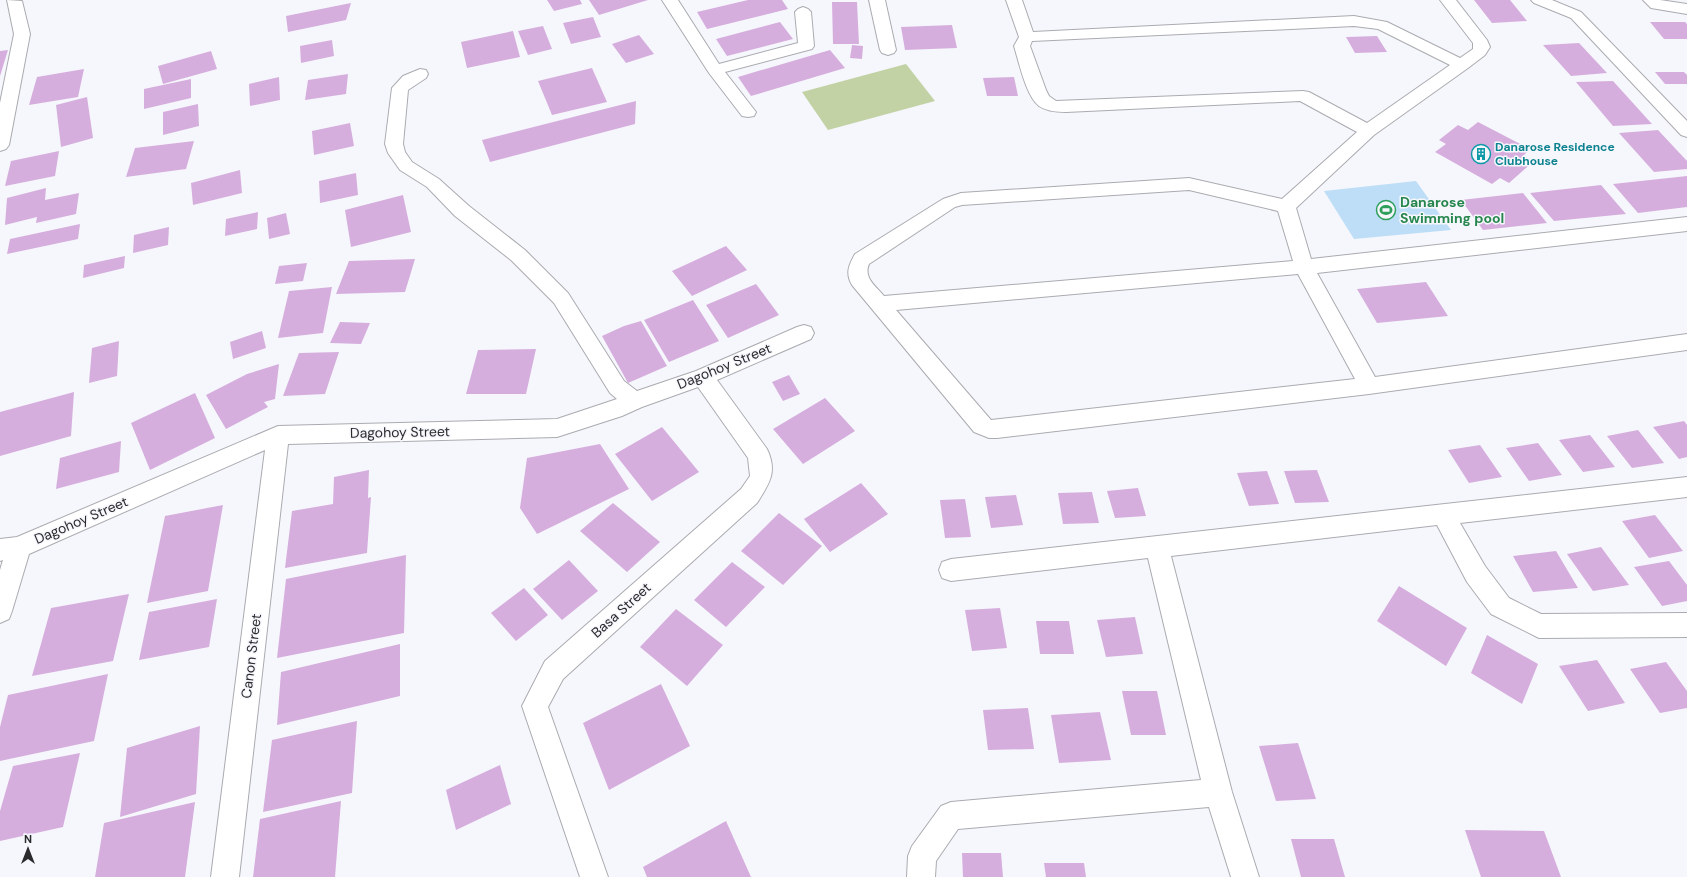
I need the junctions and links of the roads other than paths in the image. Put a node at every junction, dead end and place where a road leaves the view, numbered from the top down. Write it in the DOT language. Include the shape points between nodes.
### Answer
graph roads {
  1 [pos="670,0"];
  2 [pos="877,0"];
  3 [pos="1014,0"];
  4 [pos="1448,0"];
  5 [pos="1539,0"];
  6 [pos="1651,0"];
  7 [pos="14,1"];
  8 [pos="1685,10"];
  9 [pos="803,12"];
  10 [pos="1027,37"];
  11 [pos="888,50"];
  12 [pos="1462,65"];
  13 [pos="716,70"];
  14 [pos="420,74"];
  15 [pos="748,112"];
  16 [pos="1368,131"];
  17 [pos="1687,131"];
  18 [pos="0,145"];
  19 [pos="1286,206"];
  20 [pos="1687,224"];
  21 [pos="1304,267"];
  22 [pos="879,304"];
  23 [pos="804,333"];
  24 [pos="1687,342"];
  25 [pos="703,377"];
  26 [pos="1368,386"];
  27 [pos="634,401"];
  28 [pos="278,435"];
  29 [pos="1687,487"];
  30 [pos="1443,515"];
  31 [pos="1157,547"];
  32 [pos="9,548"];
  33 [pos="951,570"];
  34 [pos="0,611"];
  35 [pos="1687,625"];
  36 [pos="1218,792"];
  37 [pos="225,877"];
  38 [pos="594,877"];
  39 [pos="921,877"];
  40 [pos="1245,877"];
  1 -- 13 [label="street"];
  2 -- 11 [label="street"];
  3 -- 10 [label="street"];
  4 -- 12 [label="street" via="1482,47"];
  5 -- 17 [label="street" via="1576,15"];
  6 -- 8 [label="street" via="1656,5"];
  7 -- 18 [label="street" via="22,34"];
  9 -- 13 [label="street" via="806,46"];
  10 -- 12 [label="street" via="1354,21 1388,28"];
  10 -- 16 [label="street" via="1022,46 1040,96 1056,106 1303,96"];
  12 -- 16 [label="street"];
  13 -- 15 [label="street"];
  14 -- 27 [label="street" via="400,88 394,144 397,153 406,166 433,182 462,212 518,255 561,298 617,387"];
  16 -- 19 [label="street"];
  19 -- 21 [label="street"];
  19 -- 22 [label="street" via="1189,184 961,199 949,203 862,259 856,273"];
  20 -- 21 [label="street"];
  21 -- 22 [label="street"];
  21 -- 26 [label="street"];
  22 -- 26 [label="street" via="982,426 989,429"];
  23 -- 25 [label="street, Dagohoy Street"];
  24 -- 26 [label="street"];
  25 -- 27 [label="street, Dagohoy Street"];
  25 -- 38 [label="street, Basa Street" via="759,456 761,477 749,496 554,670 535,706"];
  27 -- 28 [label="street, Dagohoy Street" via="558,428"];
  28 -- 32 [label="street, Dagohoy Street"];
  28 -- 37 [label="street, Canon Street"];
  29 -- 30 [label="street"];
  30 -- 31 [label="street"];
  30 -- 35 [label="street" via="1476,574 1500,606 1539,626"];
  31 -- 33 [label="street"];
  31 -- 36 [label="street"];
  32 -- 34 [label="street"];
  36 -- 39 [label="street" via="951,816 922,856"];
  36 -- 40 [label="street"];
}
